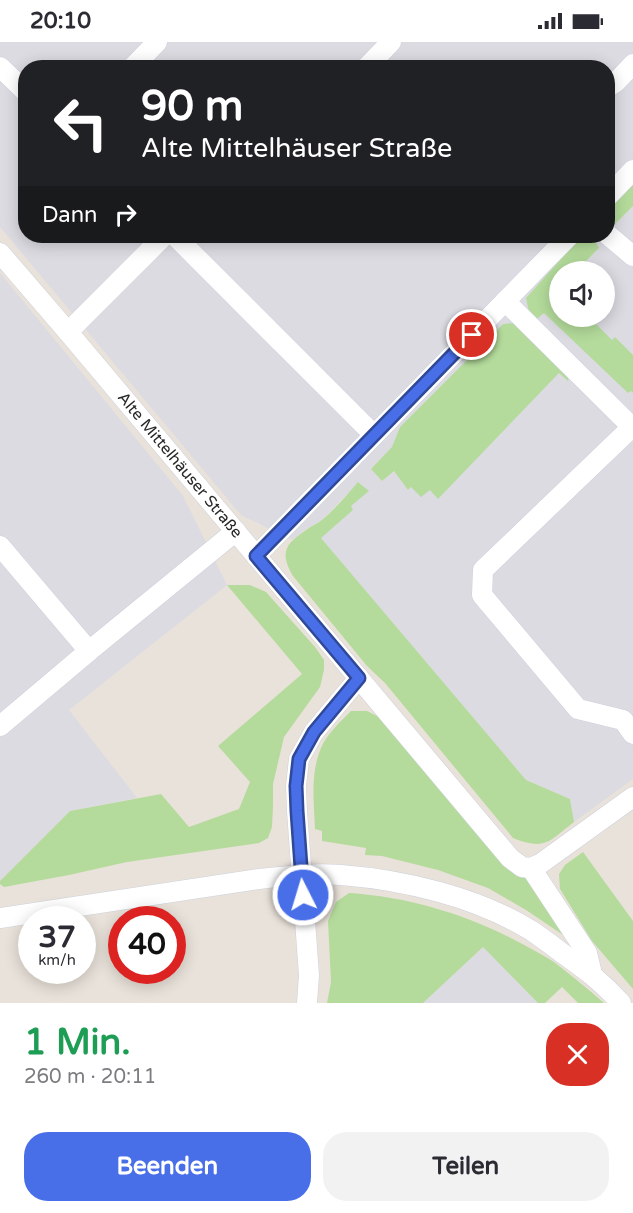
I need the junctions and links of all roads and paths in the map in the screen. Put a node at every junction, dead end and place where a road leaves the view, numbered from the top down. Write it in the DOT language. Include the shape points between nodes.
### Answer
graph roads {
  1 [pos="156,42"];
  2 [pos="391,42"];
  3 [pos="139,60"];
  4 [pos="374,60"];
  5 [pos="633,64"];
  6 [pos="0,68"];
  7 [pos="615,83"];
  8 [pos="18,85"];
  9 [pos="633,170"];
  10 [pos="615,189"];
  11 [pos="615,241"];
  12 [pos="157,243"];
  13 [pos="182,243"];
  14 [pos="562,243"];
  15 [pos="0,253"];
  16 [pos="633,256"];
  17 [pos="505,302"];
  18 [pos="68,332"];
  19 [pos="375,435"];
  20 [pos="236,531"];
  21 [pos="0,546"];
  22 [pos="256,556"];
  23 [pos="89,651"];
  24 [pos="359,678"];
  25 [pos="0,726"];
  26 [pos="633,734"];
  27 [pos="633,797"];
  28 [pos="531,868"];
  29 [pos="302,874"];
  30 [pos="0,918"];
  31 [pos="592,974"];
  32 [pos="307,1003"];
  33 [pos="621,1003"];
  1 -- 3 [label="street"];
  2 -- 4 [label="street"];
  5 -- 7 [label="street"];
  6 -- 8 [label="street"];
  9 -- 10 [label="street"];
  11 -- 16 [label="street"];
  12 -- 18 [label="street"];
  13 -- 19 [label="street"];
  14 -- 17 [label="street"];
  15 -- 18 [label="street, Alte Mittelhäuser Straße"];
  17 -- 19 [label="street"];
  17 -- 26 [label="street" via="632,427 483,570 482,595 578,709 623,720"];
  18 -- 20 [label="street, Alte Mittelhäuser Straße"];
  19 -- 22 [label="street"];
  20 -- 22 [label="street, Alte Mittelhäuser Straße"];
  20 -- 23 [label="street"];
  21 -- 23 [label="street"];
  22 -- 24 [label="street, Alte Mittelhäuser Straße"];
  23 -- 25 [label="street"];
  24 -- 28 [label="street, Alte Mittelhäuser Straße" via="510,858"];
  24 -- 29 [label="street" via="314,732 299,759 296,786"];
  27 -- 28 [label="street"];
  28 -- 31 [label="street, Alte Mittelhäuser Straße" via="587,953"];
  29 -- 30 [label="street"];
  29 -- 31 [label="street" via="377,878 483,906 532,931"];
  29 -- 32 [label="street" via="309,975"];
  31 -- 33 [label="street"];
}
